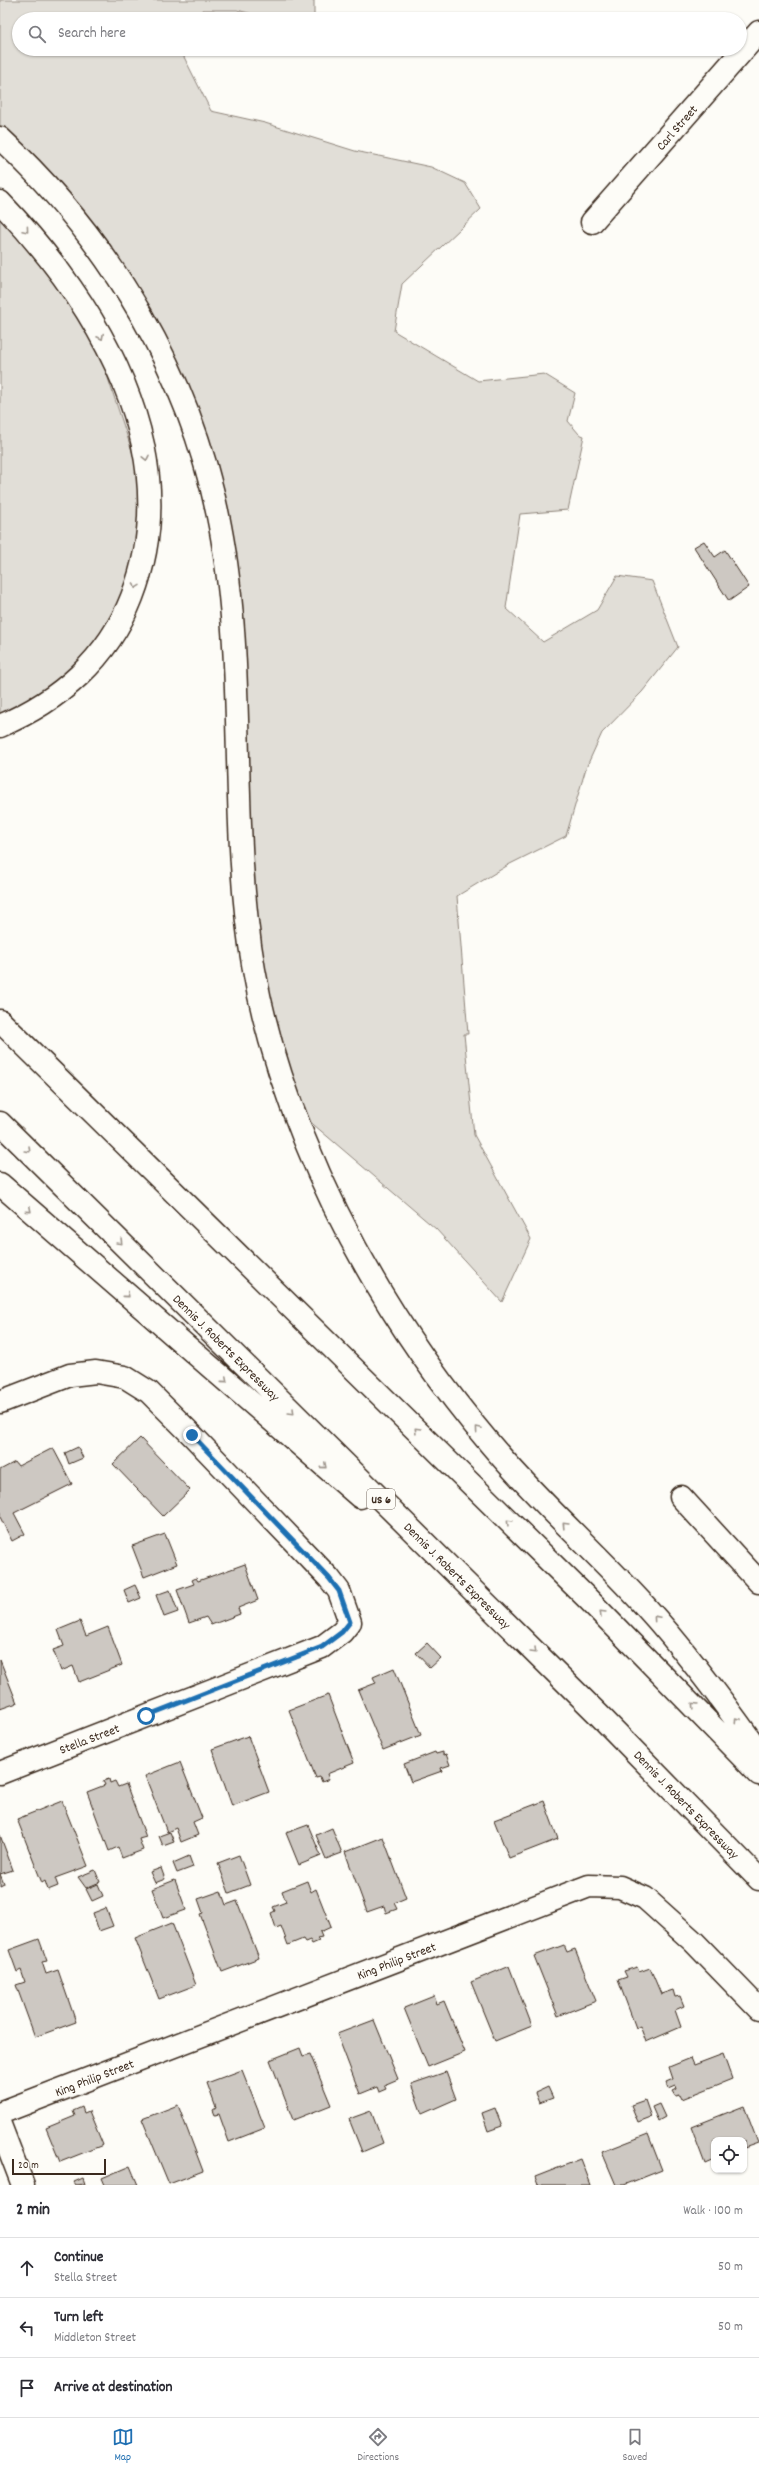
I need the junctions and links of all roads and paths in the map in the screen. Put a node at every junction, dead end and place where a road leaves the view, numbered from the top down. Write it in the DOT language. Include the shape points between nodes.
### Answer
graph roads {
  1 [pos="759,32"];
  2 [pos="747,46"];
  3 [pos="738,56"];
  4 [pos="0,138"];
  5 [pos="0,202"];
  6 [pos="592,222"];
  7 [pos="0,726"];
  8 [pos="0,1021"];
  9 [pos="0,1123"];
  10 [pos="0,1184"];
  11 [pos="0,1402"];
  12 [pos="681,1497"];
  13 [pos="759,1582"];
  14 [pos="517,1634"];
  15 [pos="759,1752"];
  16 [pos="0,1773"];
  17 [pos="759,1774"];
  18 [pos="759,1879"];
  19 [pos="759,2009"];
  20 [pos="0,2113"];
  21 [pos="0,2125"];
  22 [pos="23,2185"];
  1 -- 2 [label="main road, Carl Street"];
  3 -- 6 [label="main road, Carl Street"];
  15 -- 4 [label="main road, one-way" via="686,1652 642,1603 531,1490 460,1408 397,1321 324,1185 276,1060 254,969 245,890 230,601 220,527 198,442 163,356 139,309 112,267 53,192"];
  5 -- 7 [label="main road, one-way" via="48,256 99,332 132,407 147,466 151,498 145,555 126,611 112,636 95,660 53,699 26,716"];
  17 -- 8 [label="main road, one-way" via="604,1615"];
  9 -- 14 [label="main road, Dennis J. Roberts Expressway / US 6, one-way"];
  10 -- 14 [label="main road, one-way"];
  11 -- 16 [label="main road, Stella Street" via="84,1372 111,1373 138,1384 192,1435 329,1578 339,1591 350,1622 342,1632 322,1647"];
  12 -- 13 [label="main road"];
  14 -- 18 [label="main road, Dennis J. Roberts Expressway / US 6, one-way" via="679,1795"];
  19 -- 20 [label="main road, King Philip Street" via="694,1942 649,1901 634,1891 620,1887 589,1886"];
  21 -- 22 [label="main road"];
}
